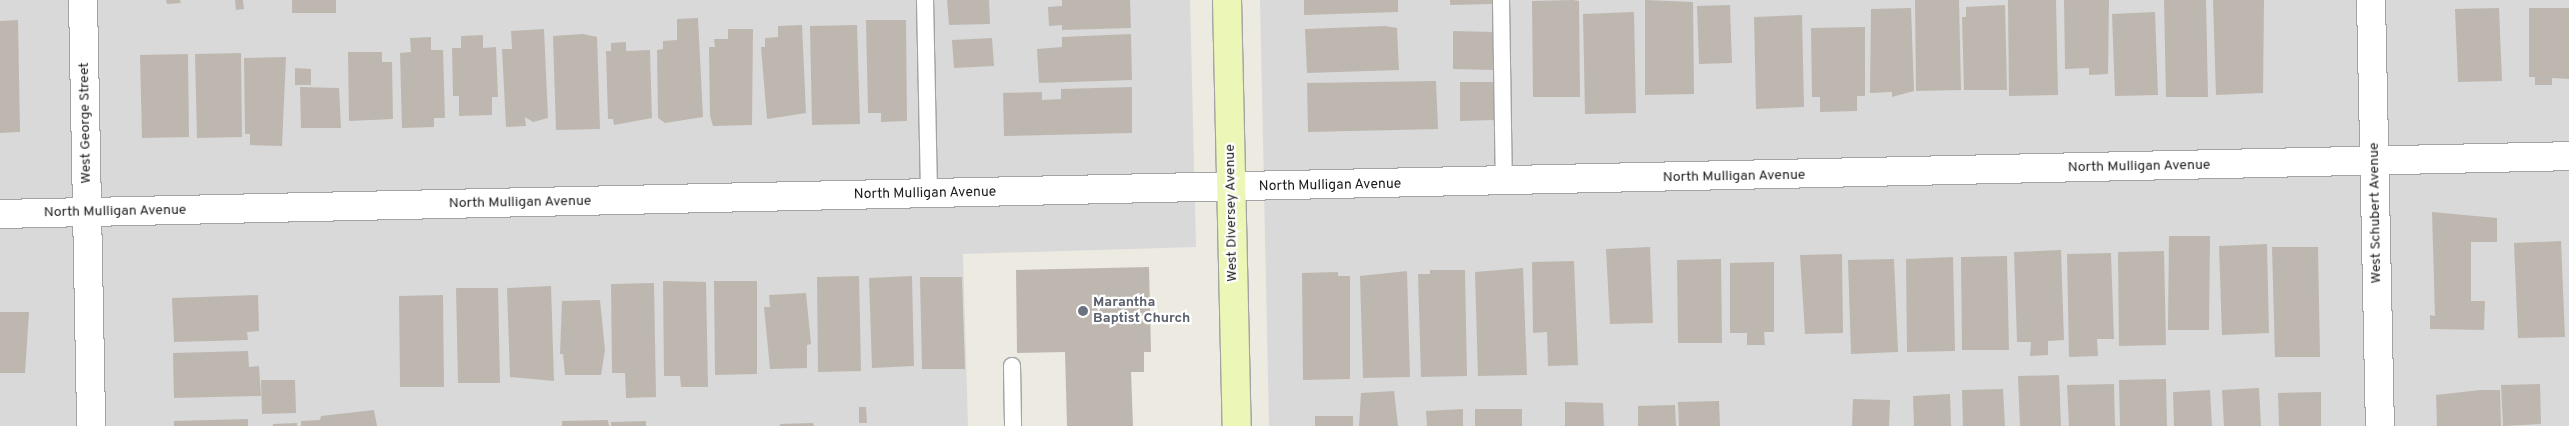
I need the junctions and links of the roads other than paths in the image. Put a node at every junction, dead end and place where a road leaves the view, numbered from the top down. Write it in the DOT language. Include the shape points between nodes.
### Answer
graph roads {
  1 [pos="83,0"];
  2 [pos="925,0"];
  3 [pos="1227,0"];
  4 [pos="1501,0"];
  5 [pos="2371,0"];
  6 [pos="2569,156"];
  7 [pos="2375,162"];
  8 [pos="1504,182"];
  9 [pos="1231,188"];
  10 [pos="929,194"];
  11 [pos="87,212"];
  12 [pos="0,214"];
  13 [pos="1012,366"];
  14 [pos="91,426"];
  15 [pos="1013,426"];
  16 [pos="1237,426"];
  17 [pos="2380,426"];
  1 -- 11 [label="street, West George Street"];
  2 -- 10 [label="lane"];
  3 -- 9 [label="main road, West Diversey Avenue"];
  4 -- 8 [label="lane"];
  5 -- 7 [label="street, West Schubert Avenue"];
  6 -- 7 [label="street, North Mulligan Avenue"];
  7 -- 8 [label="street, North Mulligan Avenue"];
  7 -- 17 [label="street, West Schubert Avenue"];
  8 -- 9 [label="street, North Mulligan Avenue"];
  9 -- 10 [label="street, North Mulligan Avenue"];
  9 -- 16 [label="main road, West Diversey Avenue"];
  10 -- 11 [label="street, North Mulligan Avenue"];
  11 -- 12 [label="street, North Mulligan Avenue"];
  11 -- 14 [label="street, West George Street"];
  13 -- 15 [label="lane"];
}
